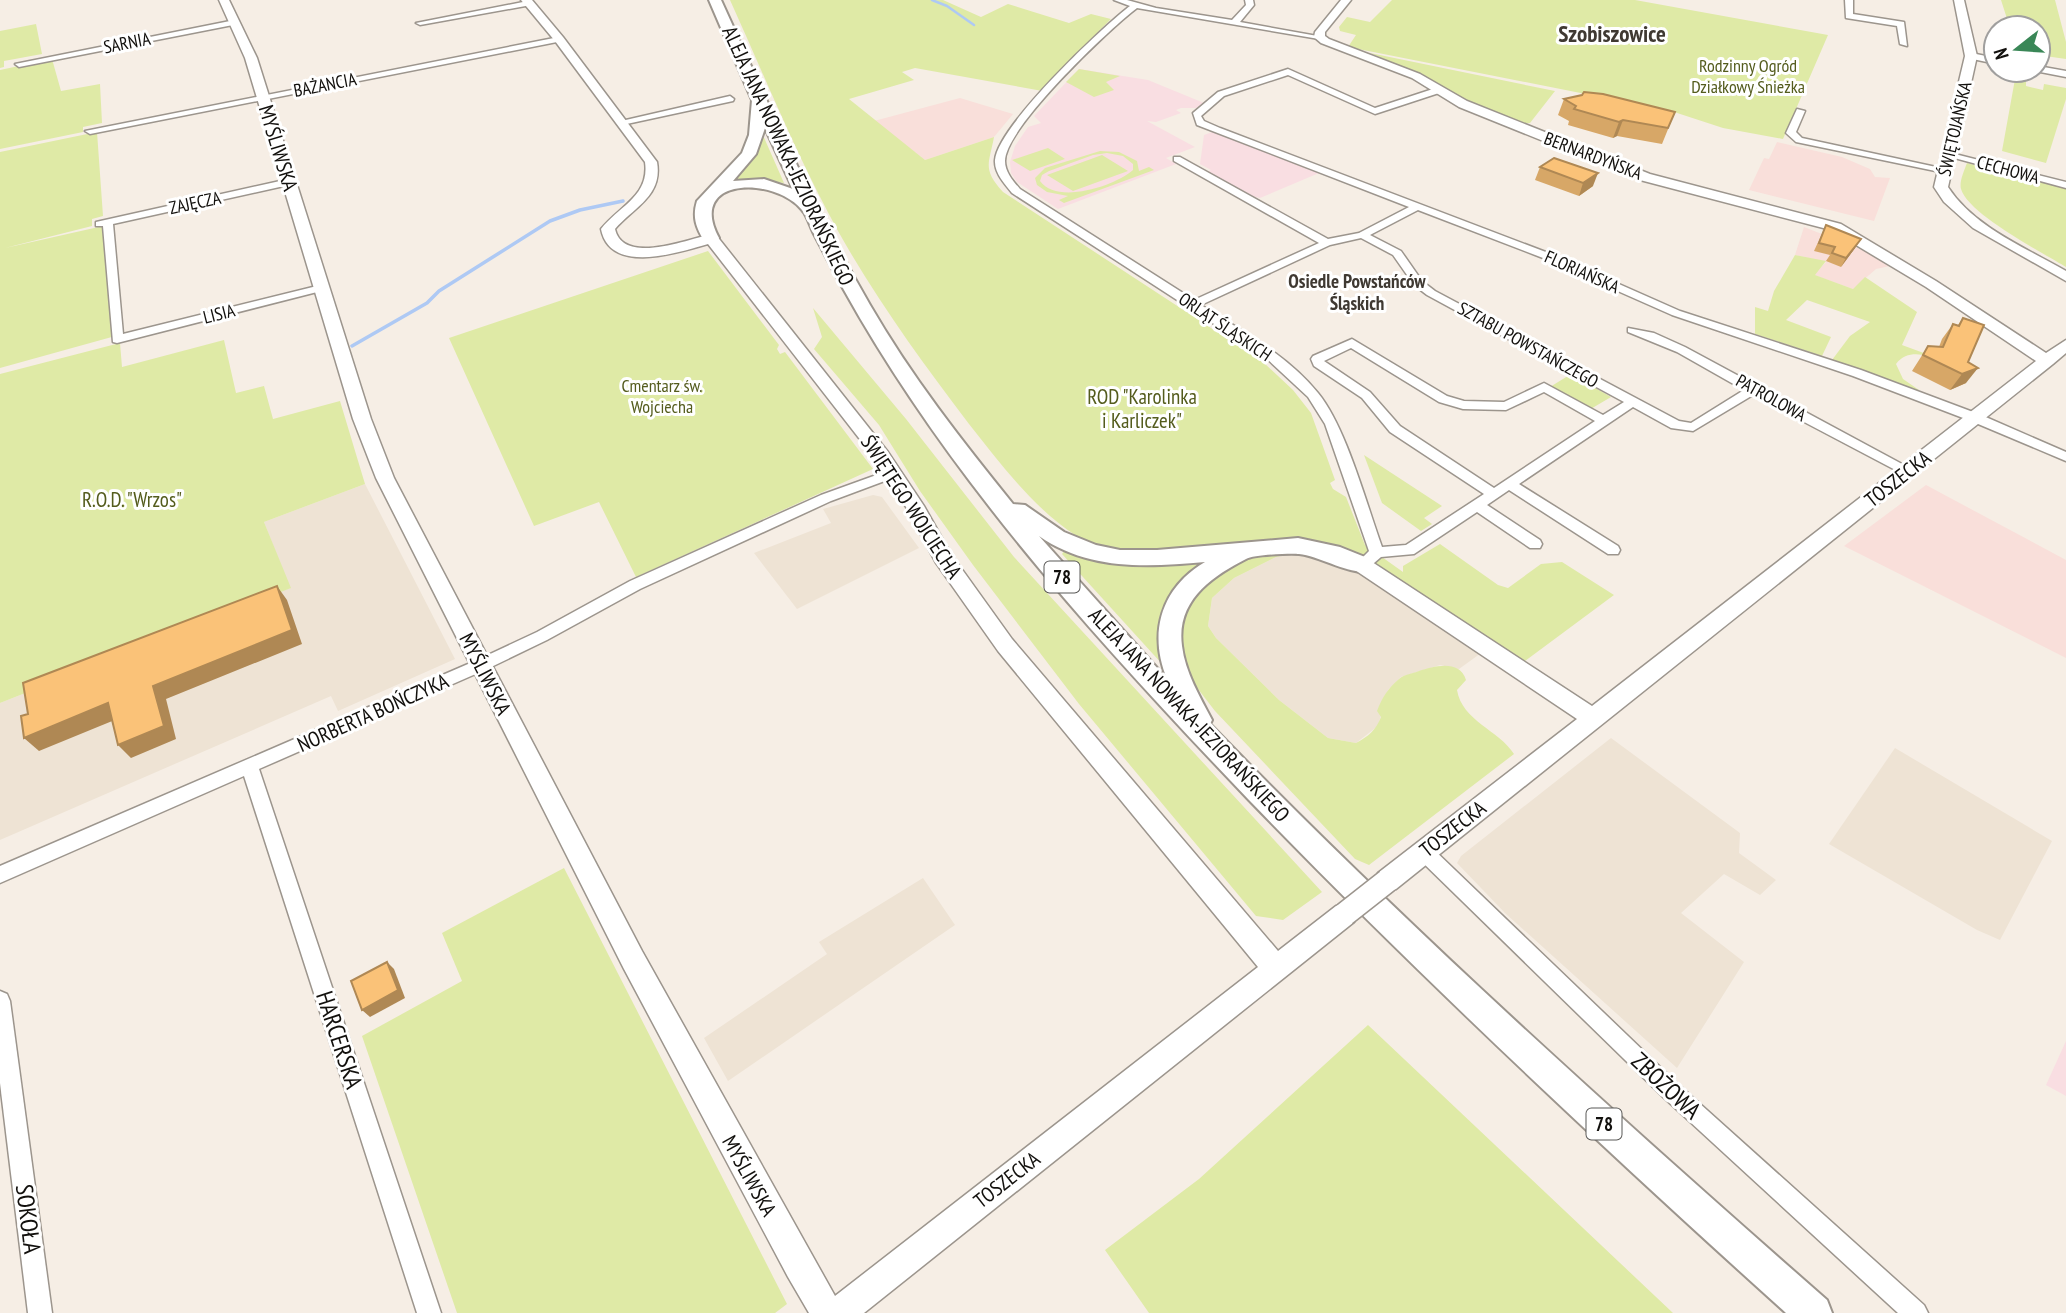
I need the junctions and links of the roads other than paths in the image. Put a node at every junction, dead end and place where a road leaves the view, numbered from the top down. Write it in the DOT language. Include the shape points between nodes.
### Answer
graph roads {
  1 [pos="224,0"];
  2 [pos="715,0"];
  3 [pos="1118,0"];
  4 [pos="1249,0"];
  5 [pos="1346,0"];
  6 [pos="1849,0"];
  7 [pos="1959,0"];
  8 [pos="527,1"];
  9 [pos="1136,5"];
  10 [pos="235,22"];
  11 [pos="420,23"];
  12 [pos="1234,23"];
  13 [pos="1319,37"];
  14 [pos="559,38"];
  15 [pos="1904,44"];
  16 [pos="1971,56"];
  17 [pos="1982,58"];
  18 [pos="19,64"];
  19 [pos="1439,90"];
  20 [pos="263,98"];
  21 [pos="730,99"];
  22 [pos="759,99"];
  23 [pos="1800,111"];
  24 [pos="622,122"];
  25 [pos="90,131"];
  26 [pos="1950,155"];
  27 [pos="1177,159"];
  28 [pos="1945,170"];
  29 [pos="289,182"];
  30 [pos="2066,185"];
  31 [pos="712,193"];
  32 [pos="809,207"];
  33 [pos="1417,207"];
  34 [pos="1362,235"];
  35 [pos="711,238"];
  36 [pos="1327,243"];
  37 [pos="2066,277"];
  38 [pos="321,288"];
  39 [pos="1193,305"];
  40 [pos="1632,330"];
  41 [pos="117,340"];
  42 [pos="2066,345"];
  43 [pos="2048,361"];
  44 [pos="1753,390"];
  45 [pos="1632,402"];
  46 [pos="1976,418"];
  47 [pos="1604,421"];
  48 [pos="2066,457"];
  49 [pos="1908,471"];
  50 [pos="893,472"];
  51 [pos="1509,484"];
  52 [pos="992,493"];
  53 [pos="1494,494"];
  54 [pos="1477,505"];
  55 [pos="1535,544"];
  56 [pos="1256,548"];
  57 [pos="1613,550"];
  58 [pos="1369,558"];
  59 [pos="481,665"];
  60 [pos="1593,719"];
  61 [pos="1209,741"];
  62 [pos="250,768"];
  63 [pos="1424,852"];
  64 [pos="0,874"];
  65 [pos="1276,969"];
  66 [pos="0,1001"];
  67 [pos="40,1313"];
  68 [pos="429,1313"];
  69 [pos="827,1313"];
  70 [pos="839,1313"];
  71 [pos="1814,1313"];
  72 [pos="1916,1313"];
  1 -- 10 [label="street, MYŚLIWSKA"];
  2 -- 22 [label="main road, ALEJA JANA NOWAKA-JEZIORAŃSKIEGO / 78"];
  3 -- 9 [label="street, BERNARDYŃSKA"];
  4 -- 12 [label="street" via="1250,5"];
  5 -- 13 [label="street"];
  6 -- 15 [label="street" via="1849,16 1901,24"];
  7 -- 16 [label="street, ŚWIĘTOJAŃSKA"];
  8 -- 11 [label="street"];
  8 -- 14 [label="street"];
  9 -- 12 [label="street, BERNARDYŃSKA"];
  9 -- 39 [label="street, ORLĄT ŚLĄSKICH" via="1030,110 1004,144 1000,168 1016,191"];
  10 -- 18 [label="street, SARNIA"];
  10 -- 20 [label="street, MYŚLIWSKA"];
  12 -- 13 [label="street, BERNARDYŃSKA"];
  13 -- 19 [label="street, BERNARDYŃSKA" via="1416,76"];
  14 -- 20 [label="street, BAŻANCIA"];
  14 -- 24 [label="street"];
  16 -- 17 [label="street"];
  16 -- 26 [label="street, ŚWIĘTOJAŃSKA"];
  19 -- 33 [label="street, FLORIAŃSKA" via="1375,111 1288,72 1221,94 1196,115 1200,123"];
  19 -- 43 [label="street, BERNARDYŃSKA" via="1462,104 1645,177 1836,227"];
  20 -- 25 [label="street, BAŻANCIA"];
  20 -- 29 [label="street, MYŚLIWSKA"];
  21 -- 24 [label="street"];
  22 -- 31 [label="main road" via="755,143"];
  22 -- 32 [label="main road, ALEJA JANA NOWAKA-JEZIORAŃSKIEGO / 78"];
  23 -- 28 [label="street" via="1791,133 1798,140"];
  24 -- 35 [label="street" via="648,156 653,179 642,198 608,229 612,244 645,253"];
  26 -- 28 [label="street, ŚWIĘTOJAŃSKA"];
  26 -- 30 [label="street, CECHOWA"];
  27 -- 36 [label="street"];
  28 -- 37 [label="street, ŚWIĘTOJAŃSKA" via="1941,187 1954,205"];
  29 -- 38 [label="street, MYŚLIWSKA"];
  29 -- 41 [label="street, ZAJĘCZA" via="104,223"];
  31 -- 32 [label="main road" via="744,182 771,183"];
  31 -- 35 [label="main road" via="699,217"];
  32 -- 52 [label="main road, ALEJA JANA NOWAKA-JEZIORAŃSKIEGO / 78" via="839,269 889,350"];
  33 -- 34 [label="street"];
  33 -- 46 [label="street, FLORIAŃSKA" via="1698,321"];
  34 -- 36 [label="street"];
  34 -- 45 [label="street, SZTABU POWSTAŃCZEGO" via="1396,253 1431,293"];
  35 -- 50 [label="street, ŚWIĘTEGO WOJCIECHA"];
  36 -- 39 [label="street"];
  38 -- 41 [label="street, LISIA"];
  38 -- 59 [label="street, MYŚLIWSKA" via="370,443"];
  39 -- 58 [label="street, ORLĄT ŚLĄSKICH" via="1269,354 1313,395 1331,424"];
  40 -- 44 [label="street, PATROLOWA" via="1672,344"];
  42 -- 43 [label="street, TOSZECKA"];
  43 -- 46 [label="street, TOSZECKA"];
  44 -- 45 [label="street, SZTABU POWSTAŃCZEGO" via="1693,426 1676,425"];
  44 -- 49 [label="street, PATROLOWA"];
  45 -- 47 [label="street, SZTABU POWSTAŃCZEGO"];
  46 -- 48 [label="street, FLORIAŃSKA"];
  46 -- 49 [label="street, TOSZECKA"];
  47 -- 51 [label="street, SZTABU POWSTAŃCZEGO"];
  47 -- 53 [label="street, SZTABU POWSTAŃCZEGO" via="1544,387 1506,406 1453,403 1352,343 1317,359 1366,395 1395,429"];
  49 -- 60 [label="street, TOSZECKA"];
  50 -- 59 [label="street, NORBERTA BOŃCZYKA" via="635,585"];
  50 -- 65 [label="street, ŚWIĘTEGO WOJCIECHA" via="943,558 1005,645"];
  51 -- 53 [label="street, SZTABU POWSTAŃCZEGO"];
  51 -- 57 [label="street"];
  52 -- 56 [label="main road" via="1056,537 1091,552 1157,558"];
  52 -- 61 [label="main road, ALEJA JANA NOWAKA-JEZIORAŃSKIEGO / 78"];
  53 -- 54 [label="street, SZTABU POWSTAŃCZEGO"];
  54 -- 55 [label="street"];
  54 -- 58 [label="street, SZTABU POWSTAŃCZEGO" via="1409,550"];
  56 -- 58 [label="main road" via="1298,546"];
  56 -- 61 [label="main road" via="1213,565 1192,582 1177,603 1170,628 1173,660"];
  58 -- 60 [label="street"];
  59 -- 62 [label="street, NORBERTA BOŃCZYKA"];
  59 -- 69 [label="street, MYŚLIWSKA" via="665,1021"];
  60 -- 63 [label="street, TOSZECKA"];
  61 -- 71 [label="main road, ALEJA JANA NOWAKA-JEZIORAŃSKIEGO / 78" via="1517,1045"];
  62 -- 64 [label="street, NORBERTA BOŃCZYKA"];
  62 -- 68 [label="street, HARCERSKA"];
  63 -- 65 [label="street, TOSZECKA, bridge"];
  63 -- 72 [label="street, ZBOŻOWA" via="1671,1091"];
  65 -- 70 [label="street, TOSZECKA"];
  66 -- 67 [label="street, SOKOŁA"];
}
